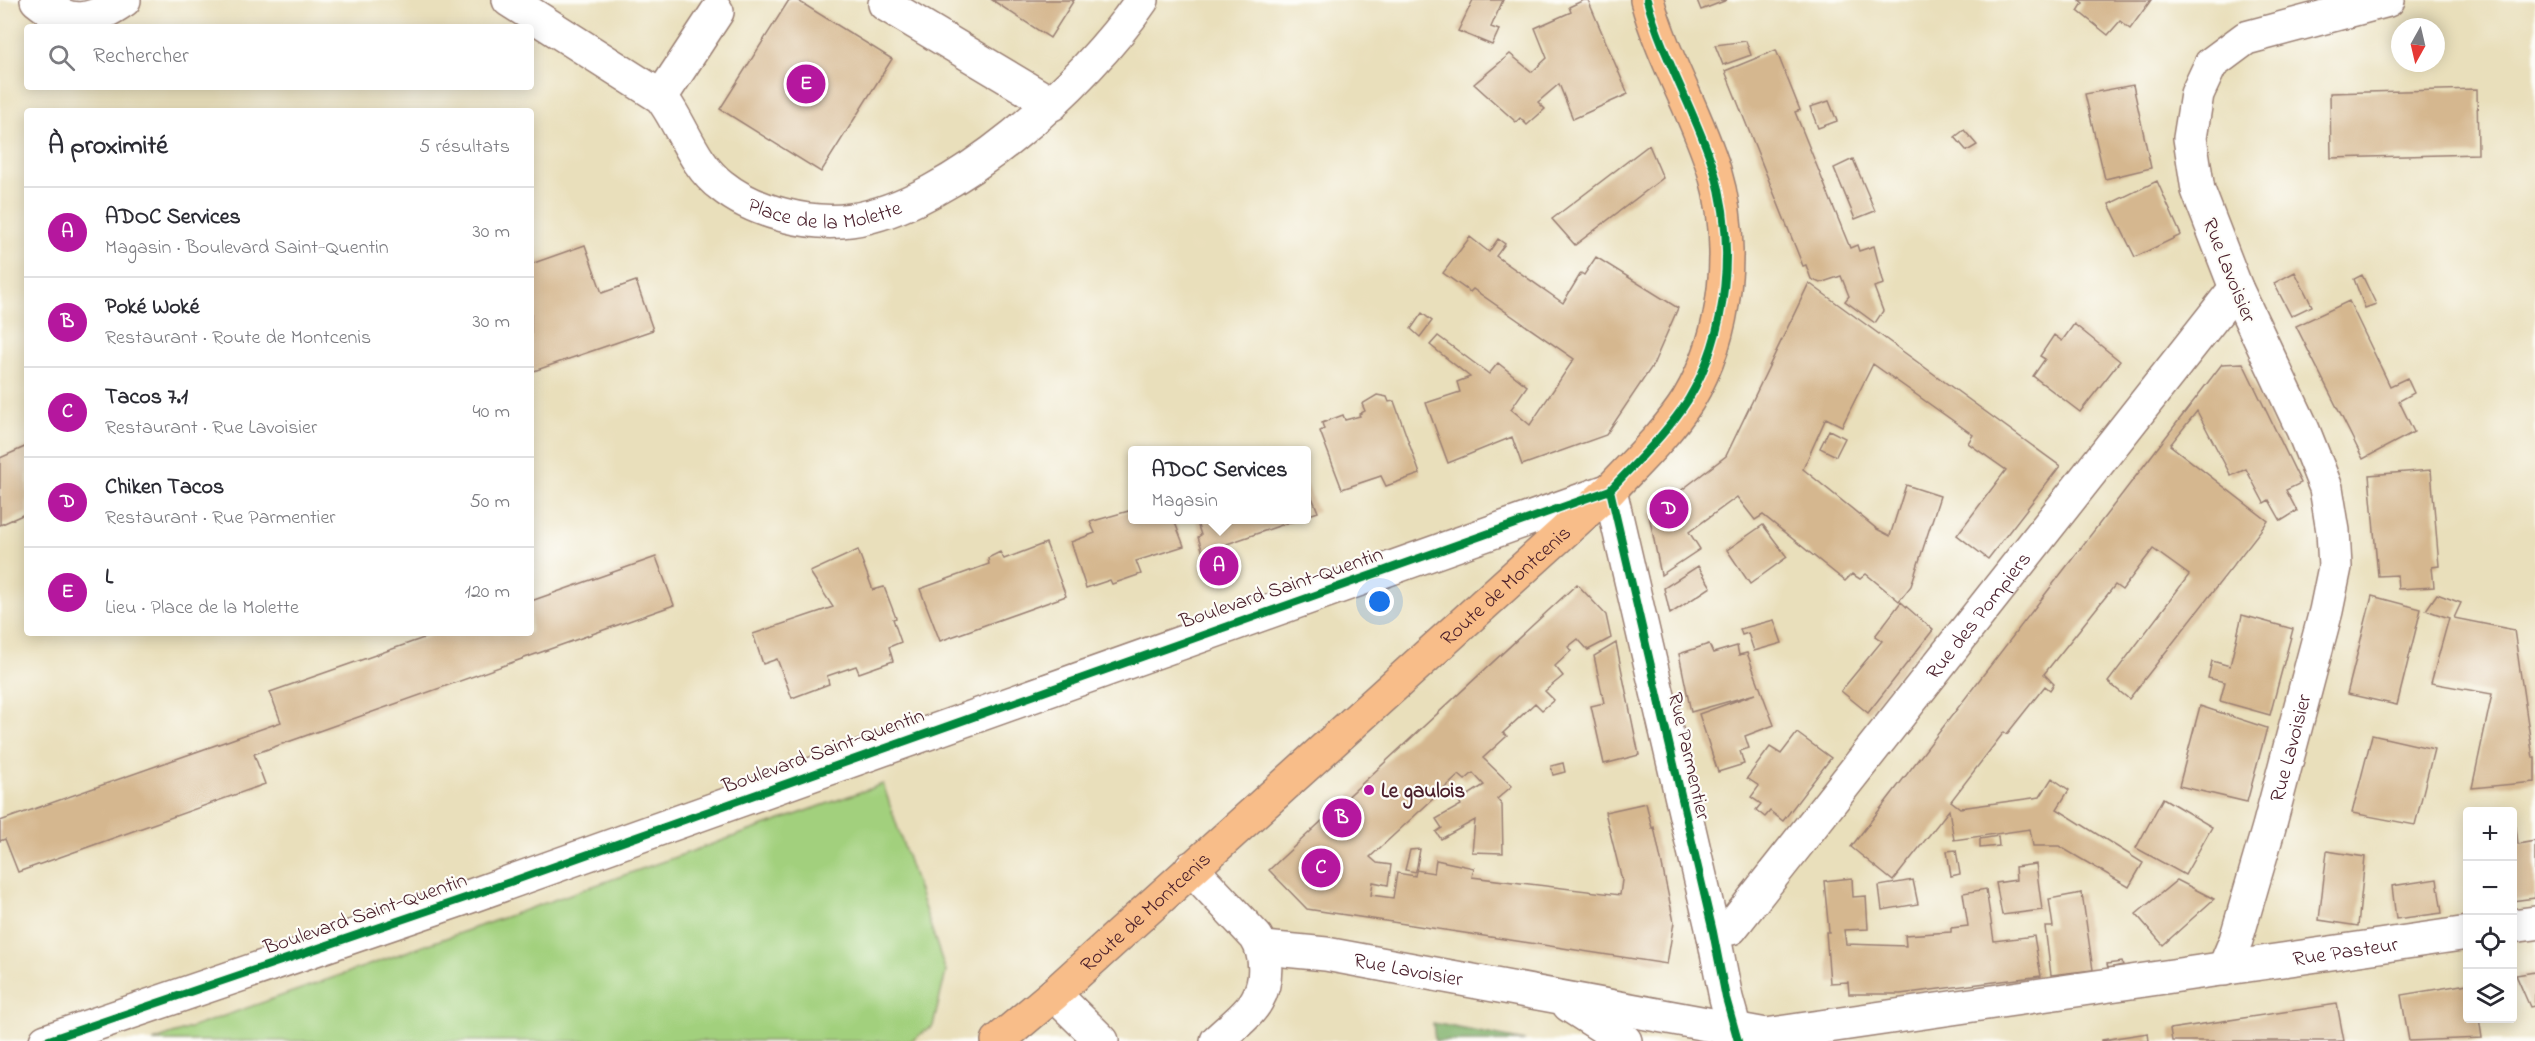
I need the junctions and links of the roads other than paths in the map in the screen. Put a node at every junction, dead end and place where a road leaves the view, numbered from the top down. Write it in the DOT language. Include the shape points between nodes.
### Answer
graph roads {
  1 [pos="37,0"];
  2 [pos="124,0"];
  3 [pos="509,0"];
  4 [pos="1142,0"];
  5 [pos="1647,0"];
  6 [pos="2388,0"];
  7 [pos="885,4"];
  8 [pos="717,12"];
  9 [pos="661,97"];
  10 [pos="1052,104"];
  11 [pos="2236,288"];
  12 [pos="1610,490"];
  13 [pos="1191,868"];
  14 [pos="2535,923"];
  15 [pos="2517,925"];
  16 [pos="1713,932"];
  17 [pos="2463,934"];
  18 [pos="1264,948"];
  19 [pos="2224,969"];
  20 [pos="1054,994"];
  21 [pos="1552,994"];
  22 [pos="1006,1034"];
  23 [pos="1736,1036"];
  24 [pos="46,1041"];
  25 [pos="1102,1041"];
  26 [pos="1217,1041"];
  27 [pos="1625,1041"];
  1 -- 2 [label="street" via="53,13 75,20 101,16"];
  3 -- 9 [label="street, Place de la Molette"];
  4 -- 10 [label="street, Place de la Molette" via="1119,34"];
  5 -- 12 [label="main road, Route de Montcenis" via="1713,169 1725,215 1726,256 1720,312 1705,364 1687,400"];
  6 -- 11 [label="street, Rue Lavoisier" via="2246,38 2211,64 2197,94 2190,138 2198,190"];
  7 -- 10 [label="street"];
  8 -- 9 [label="street"];
  9 -- 10 [label="street, Place de la Molette" via="720,186 751,204 791,218 850,221 902,206 955,176 998,148"];
  11 -- 16 [label="street, Rue des Pompiers" via="1731,928"];
  11 -- 19 [label="street, Rue Lavoisier" via="2326,488 2335,567 2269,827"];
  12 -- 13 [label="main road, Route de Montcenis"];
  12 -- 16 [label="street, Rue Parmentier"];
  12 -- 24 [label="street, Boulevard Saint-Quentin" via="468,897"];
  13 -- 18 [label="street"];
  13 -- 20 [label="main road, Route de Montcenis"];
  14 -- 15 [label="street"];
  16 -- 23 [label="street, Rue Parmentier"];
  17 -- 19 [label="street, Rue Pasteur"];
  18 -- 21 [label="street, Rue Lavoisier" via="1326,954"];
  18 -- 26 [label="street" via="1257,1001"];
  19 -- 23 [label="street, Rue Lavoisier" via="1766,1035"];
  20 -- 22 [label="main road, Route de Montcenis"];
  20 -- 25 [label="street"];
  21 -- 23 [label="street, Rue Lavoisier"];
  21 -- 27 [label="street, Rue Lavoisier"];
}
